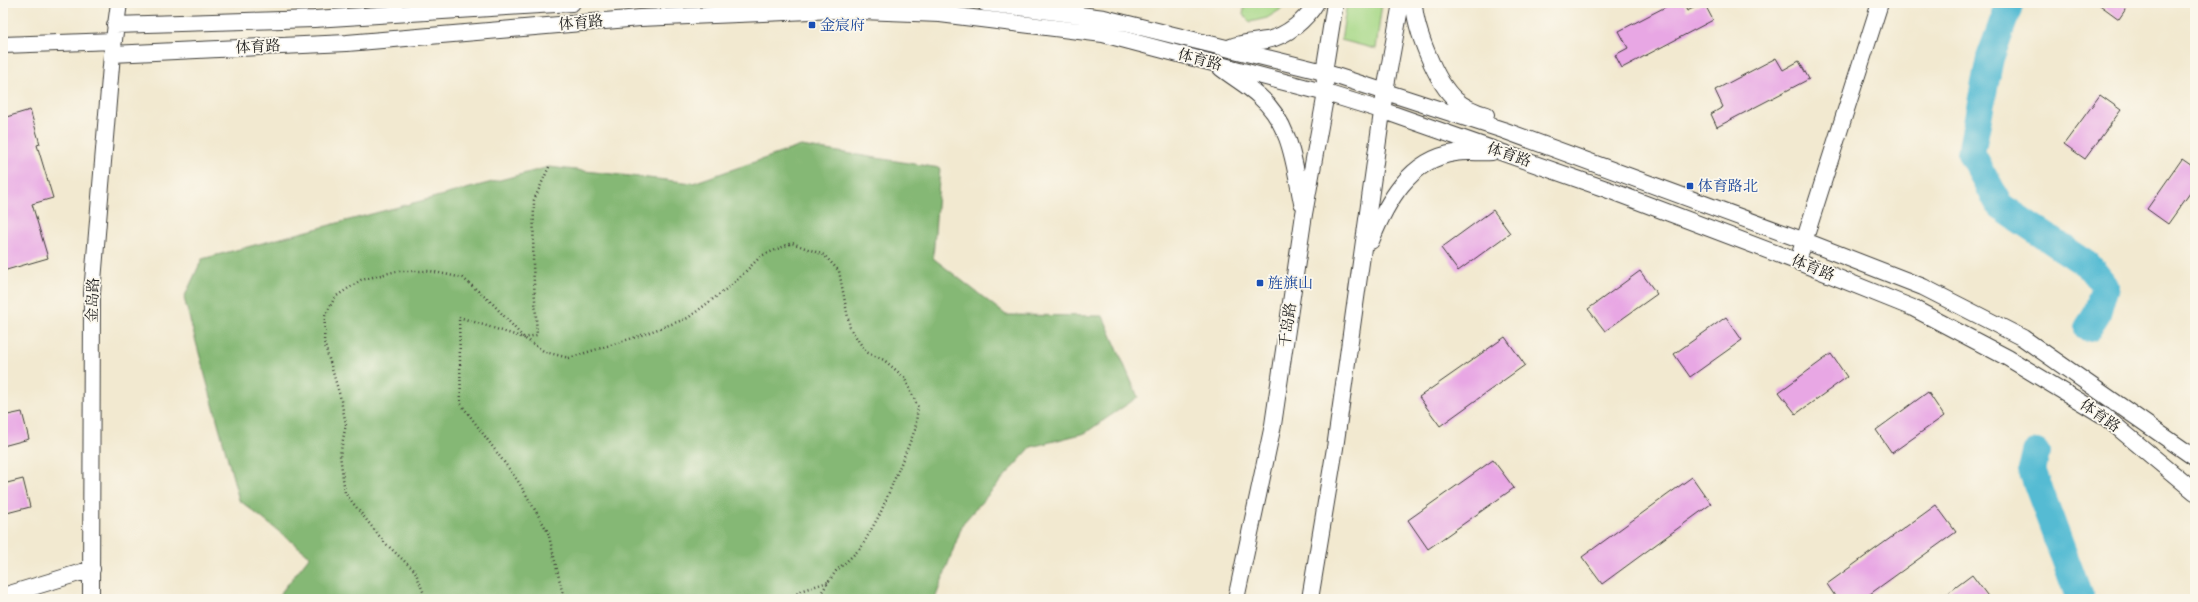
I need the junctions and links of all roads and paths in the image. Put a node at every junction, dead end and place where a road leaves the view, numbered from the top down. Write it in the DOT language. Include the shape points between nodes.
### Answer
graph roads {
  1 [pos="119,3"];
  2 [pos="572,3"];
  3 [pos="985,3"];
  4 [pos="1316,3"];
  5 [pos="1335,3"];
  6 [pos="1401,3"];
  7 [pos="1414,3"];
  8 [pos="1880,3"];
  9 [pos="640,10"];
  10 [pos="113,40"];
  11 [pos="3,45"];
  12 [pos="1228,48"];
  13 [pos="1215,64"];
  14 [pos="1324,72"];
  15 [pos="1385,91"];
  16 [pos="1326,93"];
  17 [pos="1384,111"];
  18 [pos="1555,149"];
  19 [pos="1500,152"];
  20 [pos="549,168"];
  21 [pos="1304,214"];
  22 [pos="1805,241"];
  23 [pos="1796,261"];
  24 [pos="1362,264"];
  25 [pos="524,338"];
  26 [pos="2195,458"];
  27 [pos="2195,492"];
  28 [pos="92,569"];
  29 [pos="829,582"];
  30 [pos="3,596"];
  31 [pos="91,599"];
  32 [pos="426,599"];
  33 [pos="564,599"];
  34 [pos="791,599"];
  35 [pos="817,599"];
  36 [pos="1236,599"];
  37 [pos="1310,599"];
  1 -- 10 [label="street, 金岛路"];
  2 -- 10 [label="street, 体育路" via="314,20"];
  3 -- 12 [label="street, 体育路" via="1104,18"];
  4 -- 12 [label="street" via="1308,16 1289,30 1269,39"];
  5 -- 14 [label="street, 千岛路"];
  6 -- 15 [label="street"];
  7 -- 18 [label="street" via="1433,68 1444,87 1457,101 1539,137"];
  8 -- 22 [label="street"];
  9 -- 10 [label="street, 体育路" via="347,42"];
  9 -- 13 [label="street, 体育路" via="835,10 940,14 1103,34"];
  10 -- 11 [label="street, 体育路"];
  10 -- 28 [label="street, 金岛路" via="92,293"];
  12 -- 14 [label="street, 体育路"];
  13 -- 16 [label="street, 体育路"];
  13 -- 21 [label="street" via="1259,95 1277,115 1288,137 1297,167"];
  14 -- 15 [label="street, 体育路"];
  14 -- 16 [label="street, 千岛路"];
  15 -- 17 [label="street"];
  15 -- 18 [label="street, 体育路"];
  16 -- 17 [label="street, 体育路"];
  16 -- 21 [label="street, 千岛路"];
  17 -- 19 [label="street, 体育路"];
  17 -- 24 [label="street"];
  18 -- 22 [label="street, 体育路"];
  19 -- 23 [label="street, 体育路"];
  19 -- 24 [label="street" via="1454,153 1429,162 1408,177 1391,198"];
  20 -- 25 [label="path" via="534,200 533,265 537,335"];
  21 -- 36 [label="street, 千岛路" via="1273,425"];
  22 -- 23 [label="street"];
  22 -- 26 [label="street, 体育路" via="1923,287 2023,338"];
  23 -- 27 [label="street, 体育路" via="1913,308 2008,358 2104,416"];
  24 -- 37 [label="street"];
  25 -- 29 [label="path" via="545,352 569,358 688,318 733,284 761,256 792,243 824,255 839,272 850,328 866,352 884,360 904,377 918,407 915,430 880,514 861,548 836,571"];
  25 -- 32 [label="path" via="492,303 463,278 430,271 397,272 361,280 335,297 325,316 324,342 346,424 340,455 345,493 384,542 415,570"];
  25 -- 33 [label="path" via="459,317 461,404 518,481 548,532"];
  28 -- 30 [label="street"];
  28 -- 31 [label="street, 金岛路"];
  29 -- 34 [label="path" via="800,591"];
  29 -- 35 [label="path"];
}
